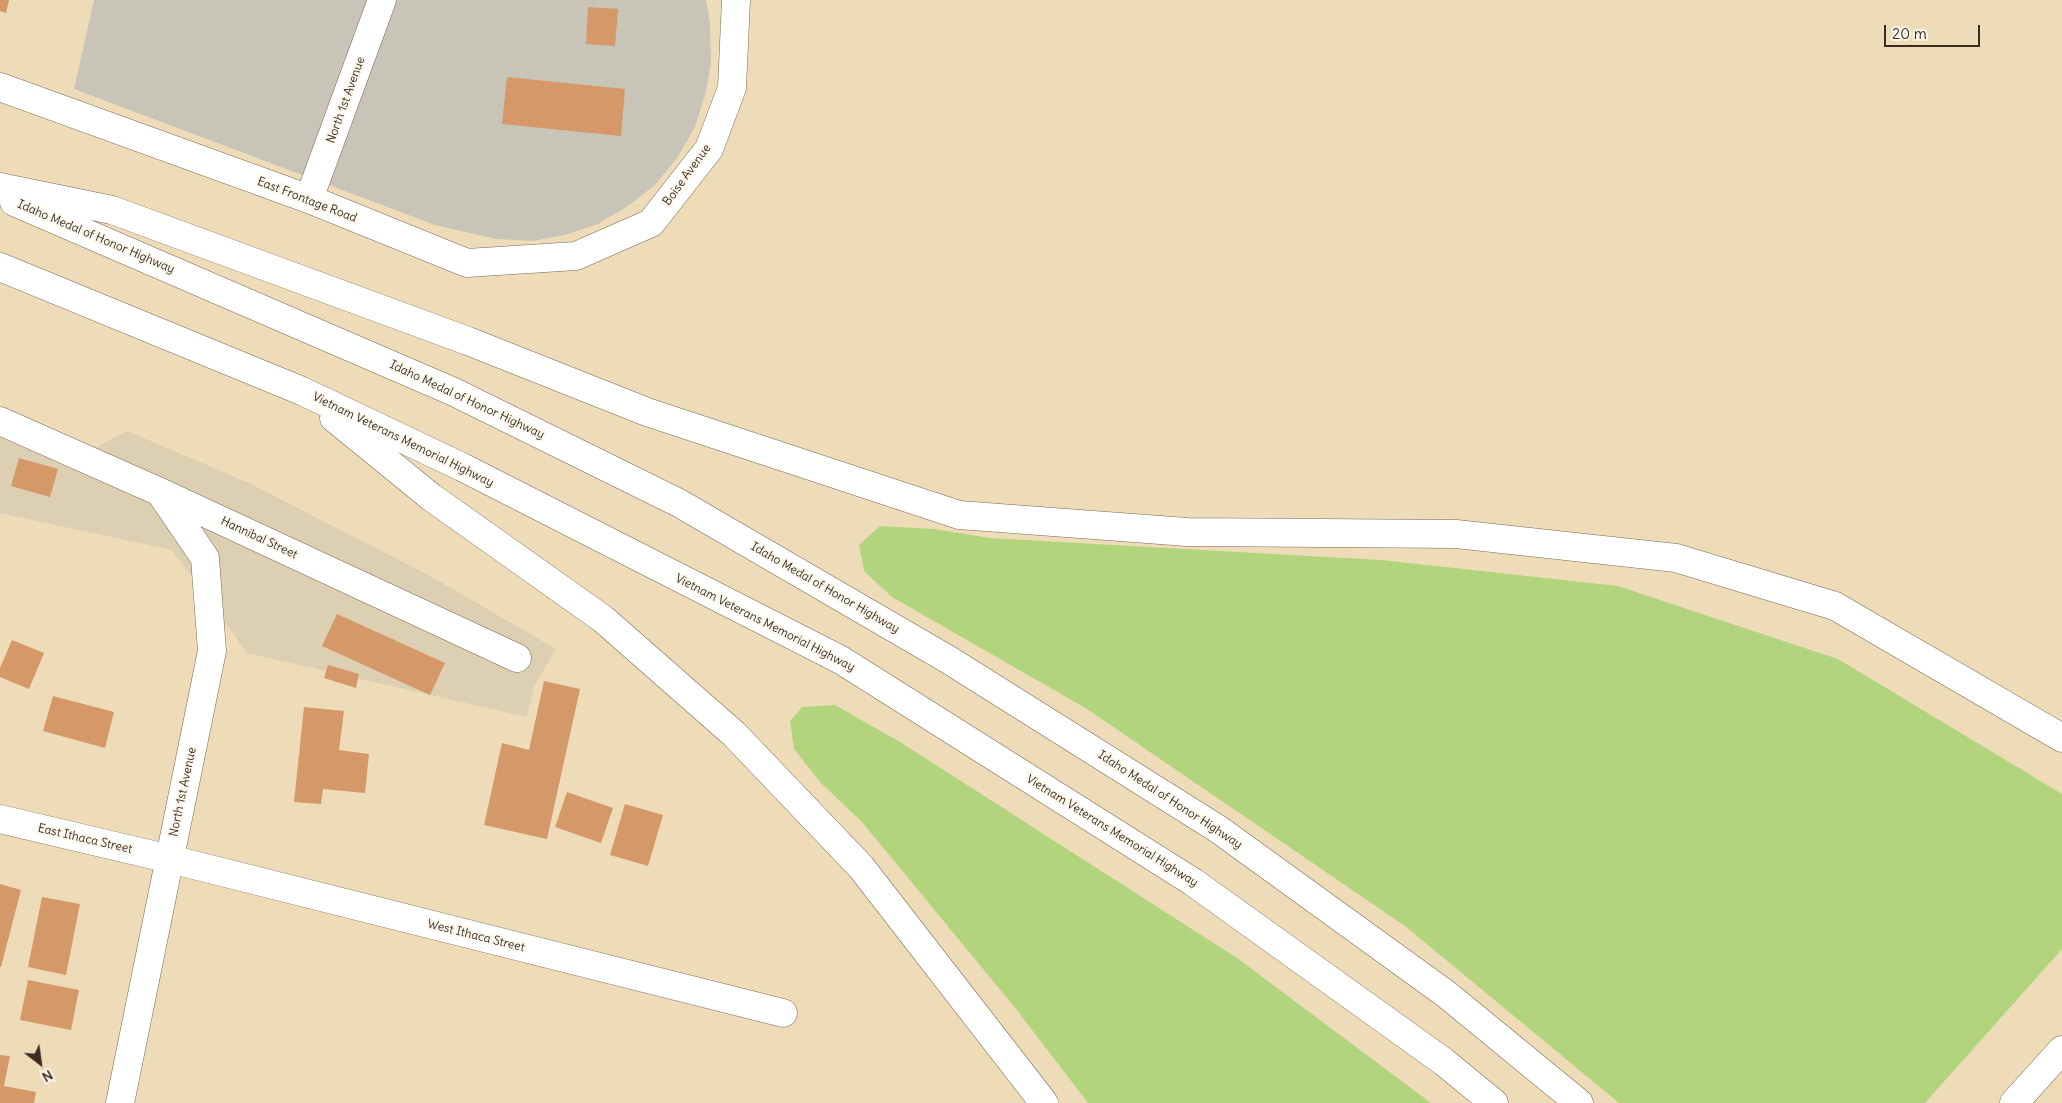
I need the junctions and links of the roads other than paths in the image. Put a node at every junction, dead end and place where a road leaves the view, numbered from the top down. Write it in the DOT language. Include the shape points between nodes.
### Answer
graph roads {
  1 [pos="382,0"];
  2 [pos="736,0"];
  3 [pos="0,87"];
  4 [pos="0,187"];
  5 [pos="0,196"];
  6 [pos="309,199"];
  7 [pos="618,238"];
  8 [pos="0,267"];
  9 [pos="302,392"];
  10 [pos="0,421"];
  11 [pos="160,492"];
  12 [pos="516,658"];
  13 [pos="2062,738"];
  14 [pos="0,819"];
  15 [pos="170,859"];
  16 [pos="782,1013"];
  17 [pos="2062,1050"];
  18 [pos="120,1103"];
  19 [pos="1044,1103"];
  20 [pos="1494,1103"];
  21 [pos="1579,1103"];
  22 [pos="2014,1103"];
  1 -- 6 [label="main road, North 1st Avenue"];
  2 -- 7 [label="main road, Boise Avenue" via="732,88 709,149 651,223"];
  3 -- 6 [label="main road, East Frontage Road"];
  4 -- 13 [label="main road" via="112,210 468,341 647,412 959,515 1187,532 1456,534 1676,558 1835,606"];
  5 -- 21 [label="main road, Idaho Medal of Honor Highway" via="454,392 679,503 949,660 1218,829 1446,994"];
  6 -- 7 [label="main road, East Frontage Road" via="467,263 576,256"];
  8 -- 9 [label="main road, Vietnam Veterans Memorial Highway"];
  9 -- 19 [label="main road" via="431,497 603,620 734,734 861,867"];
  9 -- 20 [label="main road, Vietnam Veterans Memorial Highway" via="462,467 841,660 1193,882 1444,1062"];
  10 -- 11 [label="main road, Hannibal Street"];
  11 -- 12 [label="main road, Hannibal Street"];
  11 -- 15 [label="main road, North 1st Avenue" via="205,558 212,651"];
  14 -- 15 [label="main road, East Ithaca Street"];
  15 -- 16 [label="main road, West Ithaca Street"];
  15 -- 18 [label="main road, North 1st Avenue"];
  17 -- 22 [label="main road"];
}
